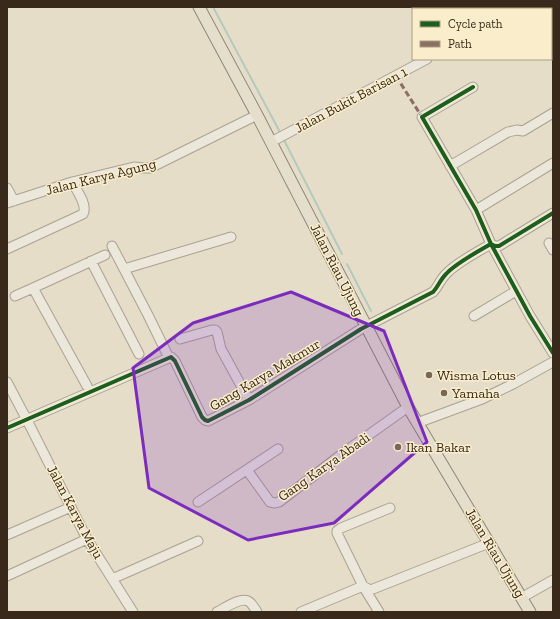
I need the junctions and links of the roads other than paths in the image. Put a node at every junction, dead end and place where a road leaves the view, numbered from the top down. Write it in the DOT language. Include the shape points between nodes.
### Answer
graph roads {
  1 [pos="199,7"];
  2 [pos="425,60"];
  3 [pos="473,87"];
  4 [pos="553,113"];
  5 [pos="257,115"];
  6 [pos="273,141"];
  7 [pos="553,163"];
  8 [pos="450,166"];
  9 [pos="72,182"];
  10 [pos="7,188"];
  11 [pos="10,202"];
  12 [pos="476,210"];
  13 [pos="553,213"];
  14 [pos="231,237"];
  15 [pos="491,244"];
  16 [pos="112,246"];
  17 [pos="7,249"];
  18 [pos="105,255"];
  19 [pos="91,261"];
  20 [pos="124,269"];
  21 [pos="33,288"];
  22 [pos="516,291"];
  23 [pos="15,296"];
  24 [pos="474,316"];
  25 [pos="366,326"];
  26 [pos="180,339"];
  27 [pos="553,353"];
  28 [pos="139,354"];
  29 [pos="169,358"];
  30 [pos="553,362"];
  31 [pos="7,382"];
  32 [pos="87,386"];
  33 [pos="249,400"];
  34 [pos="408,407"];
  35 [pos="27,420"];
  36 [pos="417,423"];
  37 [pos="7,428"];
  38 [pos="278,449"];
  39 [pos="247,470"];
  40 [pos="198,502"];
  41 [pos="71,507"];
  42 [pos="390,508"];
  43 [pos="7,535"];
  44 [pos="87,539"];
  45 [pos="198,541"];
  46 [pos="489,543"];
  47 [pos="7,576"];
  48 [pos="112,578"];
  49 [pos="553,580"];
  50 [pos="364,586"];
  51 [pos="521,598"];
  52 [pos="133,612"];
  53 [pos="217,612"];
  54 [pos="257,612"];
  55 [pos="301,612"];
  56 [pos="380,612"];
  57 [pos="530,612"];
  1 -- 5 [label="main road, Jalan Riau Ujung"];
  2 -- 6 [label="street, Jalan Bukit Barisan 1"];
  3 -- 8 [label="street" via="422,117"];
  4 -- 8 [label="street" via="523,130 508,132"];
  5 -- 6 [label="main road, Jalan Riau Ujung"];
  5 -- 9 [label="street, Jalan Karya Agung" via="150,168 134,167"];
  6 -- 25 [label="main road, Jalan Riau Ujung"];
  7 -- 12 [label="street"];
  8 -- 12 [label="street"];
  9 -- 11 [label="street, Jalan Karya Agung"];
  9 -- 17 [label="street" via="84,204 83,214"];
  10 -- 11 [label="street"];
  12 -- 15 [label="street"];
  13 -- 15 [label="street, Gang Karya Makmur" via="499,246"];
  14 -- 20 [label="street"];
  15 -- 22 [label="street"];
  15 -- 25 [label="street, Gang Karya Makmur" via="452,269 433,292"];
  16 -- 20 [label="street"];
  18 -- 19 [label="street"];
  19 -- 21 [label="street"];
  19 -- 28 [label="street"];
  20 -- 29 [label="street"];
  21 -- 23 [label="street"];
  21 -- 32 [label="street"];
  22 -- 24 [label="street"];
  22 -- 27 [label="street"];
  25 -- 33 [label="street, Gang Karya Makmur"];
  25 -- 34 [label="main road, Jalan Riau Ujung"];
  26 -- 33 [label="street" via="215,330 221,349"];
  29 -- 33 [label="street, Gang Karya Makmur" via="175,360 205,420 213,419"];
  29 -- 35 [label="street"];
  30 -- 36 [label="street" via="482,399"];
  31 -- 35 [label="street, Jalan Karya Maju"];
  34 -- 36 [label="main road, Jalan Riau Ujung"];
  34 -- 39 [label="street, Gang Karya Abadi" via="279,502 270,502"];
  35 -- 37 [label="street"];
  35 -- 41 [label="street, Jalan Karya Maju"];
  36 -- 46 [label="main road, Jalan Riau Ujung"];
  38 -- 39 [label="street"];
  39 -- 40 [label="street"];
  41 -- 43 [label="street"];
  41 -- 44 [label="street, Jalan Karya Maju"];
  42 -- 50 [label="street" via="337,531"];
  44 -- 47 [label="street"];
  44 -- 48 [label="street, Jalan Karya Maju"];
  45 -- 48 [label="street"];
  46 -- 50 [label="street" via="373,590"];
  46 -- 51 [label="main road, Jalan Riau Ujung"];
  48 -- 52 [label="street, Jalan Karya Maju"];
  49 -- 51 [label="street"];
  50 -- 55 [label="street"];
  50 -- 56 [label="street"];
  51 -- 57 [label="main road, Jalan Riau Ujung"];
  53 -- 54 [label="street" via="241,601 248,601"];
}
